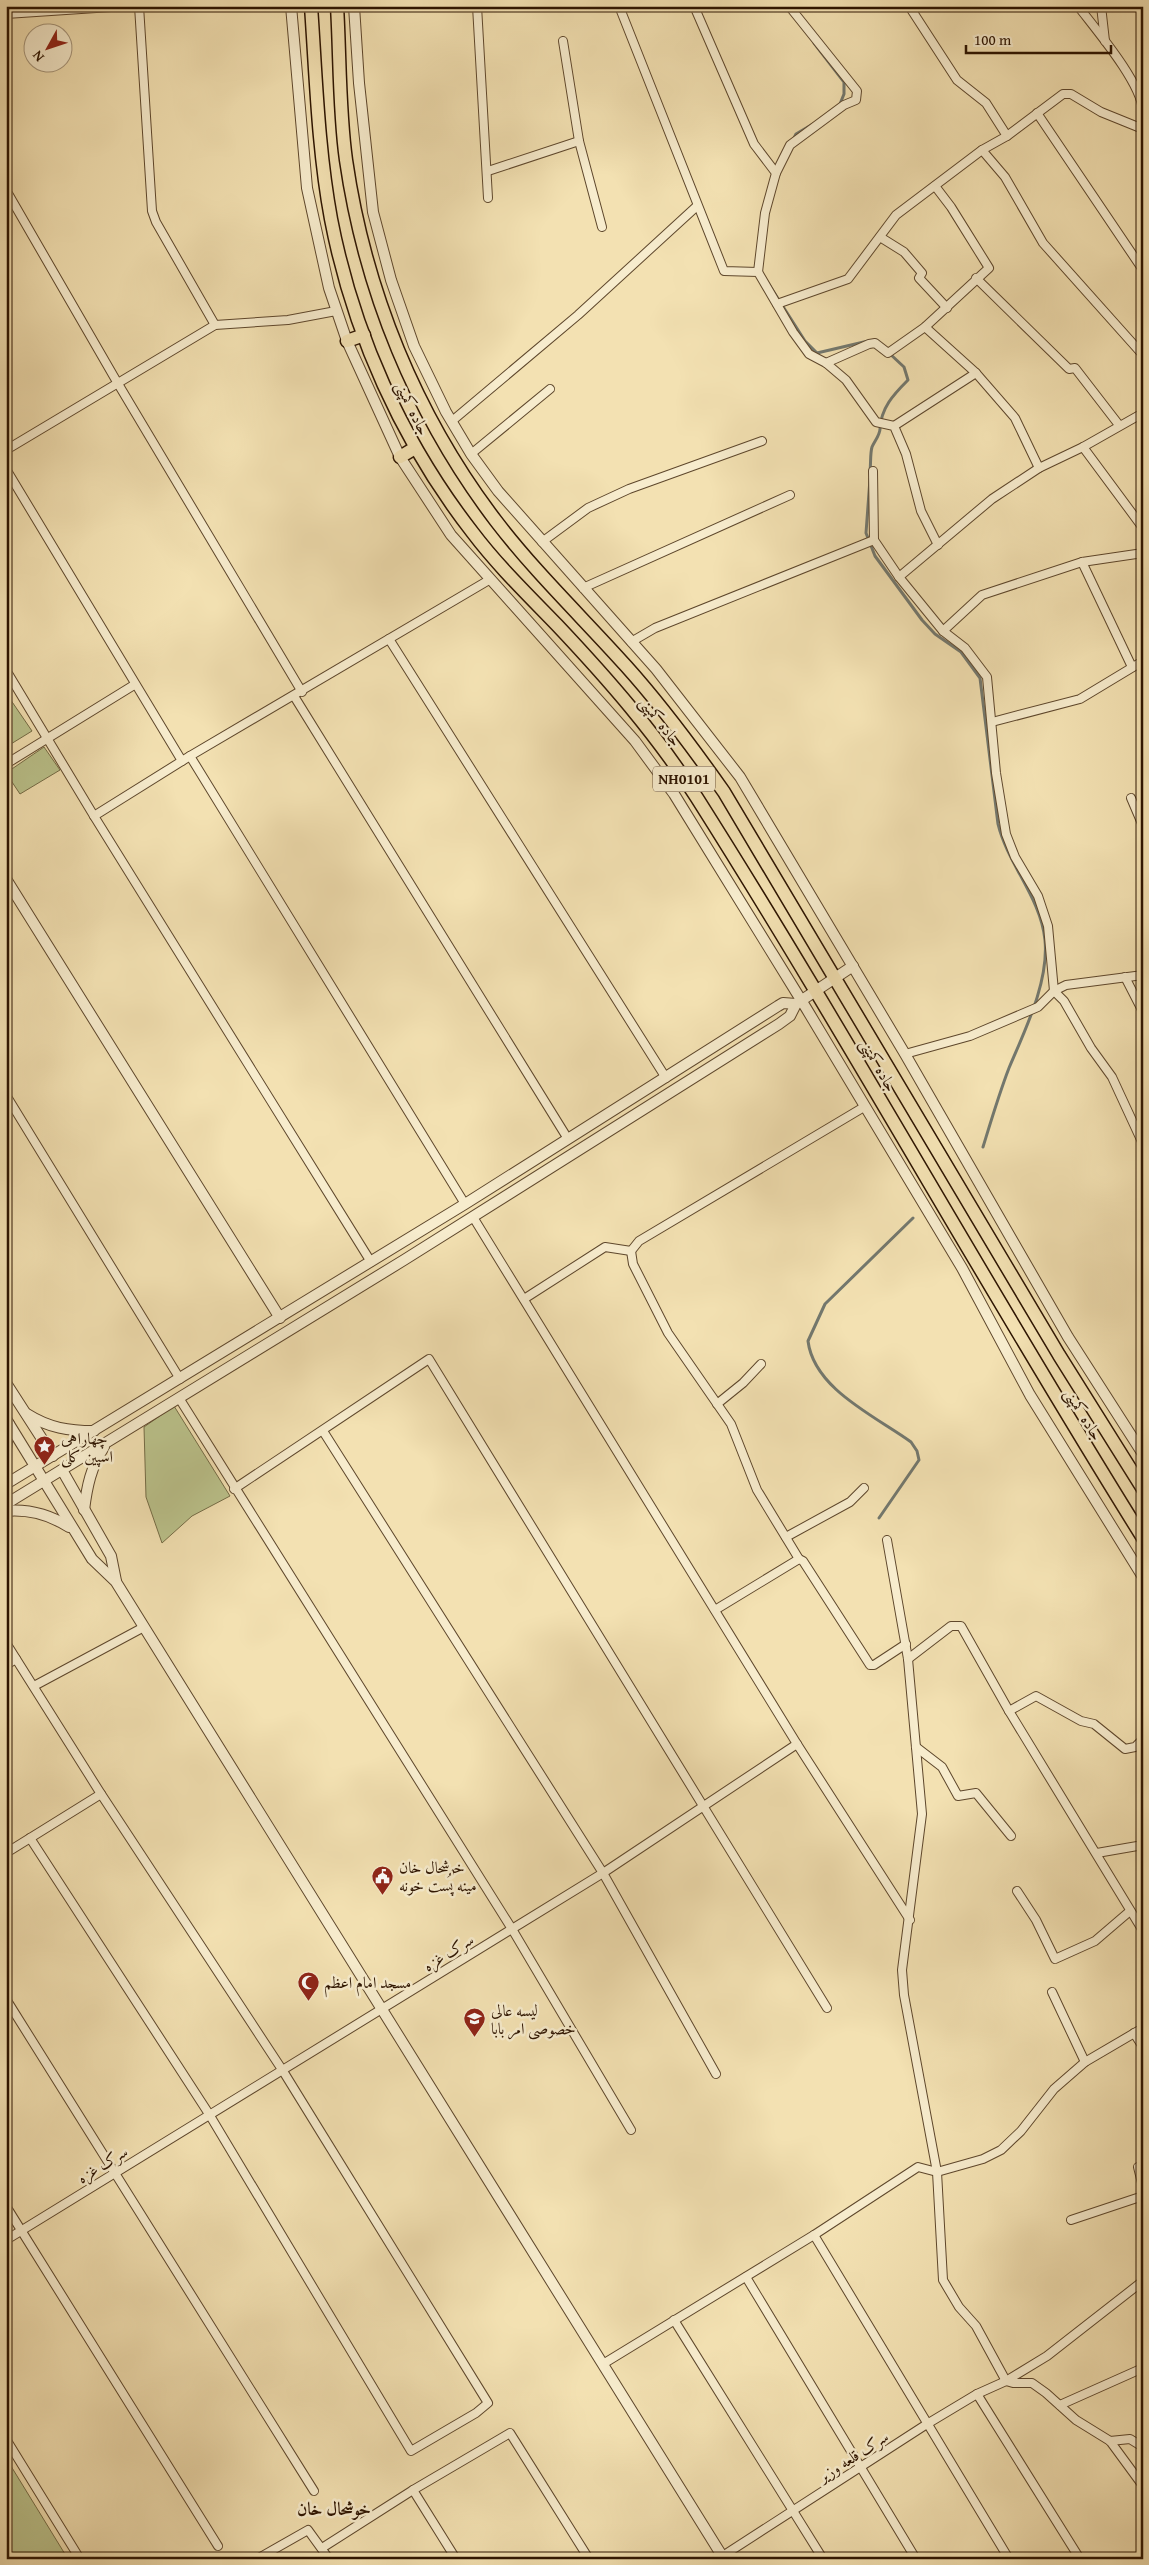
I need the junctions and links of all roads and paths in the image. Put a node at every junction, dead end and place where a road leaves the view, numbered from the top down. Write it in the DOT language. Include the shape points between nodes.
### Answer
graph roads {
  1 [pos="111,6"];
  2 [pos="139,6"];
  3 [pos="291,6"];
  4 [pos="311,6"];
  5 [pos="337,6"];
  6 [pos="354,6"];
  7 [pos="477,6"];
  8 [pos="619,6"];
  9 [pos="694,6"];
  10 [pos="789,6"];
  11 [pos="909,6"];
  12 [pos="1078,6"];
  13 [pos="1101,6"];
  14 [pos="6,13"];
  15 [pos="563,41"];
  16 [pos="1105,41"];
  17 [pos="1143,110"];
  18 [pos="1037,113"];
  19 [pos="1143,129"];
  20 [pos="1007,136"];
  21 [pos="579,141"];
  22 [pos="982,150"];
  23 [pos="488,171"];
  24 [pos="776,173"];
  25 [pos="935,186"];
  26 [pos="6,190"];
  27 [pos="488,198"];
  28 [pos="697,206"];
  29 [pos="602,227"];
  30 [pos="880,237"];
  31 [pos="1143,270"];
  32 [pos="758,272"];
  33 [pos="976,278"];
  34 [pos="776,304"];
  35 [pos="947,308"];
  36 [pos="336,311"];
  37 [pos="215,325"];
  38 [pos="925,328"];
  39 [pos="364,334"];
  40 [pos="347,341"];
  41 [pos="1143,354"];
  42 [pos="826,363"];
  43 [pos="976,373"];
  44 [pos="117,382"];
  45 [pos="550,389"];
  46 [pos="1143,413"];
  47 [pos="452,421"];
  48 [pos="1118,425"];
  49 [pos="894,426"];
  50 [pos="762,441"];
  51 [pos="1083,447"];
  52 [pos="415,448"];
  53 [pos="6,450"];
  54 [pos="471,454"];
  55 [pos="400,456"];
  56 [pos="1039,468"];
  57 [pos="6,469"];
  58 [pos="873,471"];
  59 [pos="790,495"];
  60 [pos="1143,528"];
  61 [pos="874,540"];
  62 [pos="542,542"];
  63 [pos="938,545"];
  64 [pos="1143,553"];
  65 [pos="1082,562"];
  66 [pos="899,577"];
  67 [pos="490,580"];
  68 [pos="583,588"];
  69 [pos="943,631"];
  70 [pos="389,639"];
  71 [pos="632,642"];
  72 [pos="1143,661"];
  73 [pos="1132,667"];
  74 [pos="6,670"];
  75 [pos="134,685"];
  76 [pos="302,692"];
  77 [pos="294,696"];
  78 [pos="992,722"];
  79 [pos="47,738"];
  80 [pos="190,756"];
  81 [pos="182,761"];
  82 [pos="6,764"];
  83 [pos="1131,798"];
  84 [pos="94,816"];
  85 [pos="1143,826"];
  86 [pos="6,879"];
  87 [pos="853,966"];
  88 [pos="1143,974"];
  89 [pos="1124,977"];
  90 [pos="835,978"];
  91 [pos="815,991"];
  92 [pos="1054,991"];
  93 [pos="798,1002"];
  94 [pos="1143,1012"];
  95 [pos="905,1054"];
  96 [pos="666,1078"];
  97 [pos="6,1095"];
  98 [pos="864,1107"];
  99 [pos="568,1139"];
  100 [pos="1143,1144"];
  101 [pos="541,1156"];
  102 [pos="549,1169"];
  103 [pos="465,1204"];
  104 [pos="473,1217"];
  105 [pos="395,1247"];
  106 [pos="631,1251"];
  107 [pos="404,1260"];
  108 [pos="371,1262"];
  109 [pos="524,1299"];
  110 [pos="280,1318"];
  111 [pos="760,1364"];
  112 [pos="180,1379"];
  113 [pos="6,1383"];
  114 [pos="179,1398"];
  115 [pos="717,1404"];
  116 [pos="24,1412"];
  117 [pos="8,1422"];
  118 [pos="94,1431"];
  119 [pos="323,1431"];
  120 [pos="107,1442"];
  121 [pos="6,1450"];
  122 [pos="1143,1454"];
  123 [pos="53,1456"];
  124 [pos="34,1468"];
  125 [pos="62,1470"];
  126 [pos="43,1482"];
  127 [pos="6,1484"];
  128 [pos="864,1488"];
  129 [pos="1143,1488"];
  130 [pos="234,1489"];
  131 [pos="6,1504"];
  132 [pos="84,1510"];
  133 [pos="6,1511"];
  134 [pos="73,1530"];
  135 [pos="786,1537"];
  136 [pos="1143,1538"];
  137 [pos="887,1540"];
  138 [pos="799,1559"];
  139 [pos="1143,1576"];
  140 [pos="116,1582"];
  141 [pos="715,1610"];
  142 [pos="144,1627"];
  143 [pos="6,1643"];
  144 [pos="906,1644"];
  145 [pos="16,1659"];
  146 [pos="908,1659"];
  147 [pos="6,1665"];
  148 [pos="34,1686"];
  149 [pos="1009,1711"];
  150 [pos="1143,1739"];
  151 [pos="797,1744"];
  152 [pos="916,1747"];
  153 [pos="101,1794"];
  154 [pos="703,1806"];
  155 [pos="1011,1836"];
  156 [pos="30,1838"];
  157 [pos="1143,1845"];
  158 [pos="6,1853"];
  159 [pos="1096,1853"];
  160 [pos="603,1873"];
  161 [pos="1017,1891"];
  162 [pos="1130,1911"];
  163 [pos="910,1920"];
  164 [pos="512,1929"];
  165 [pos="1143,1931"];
  166 [pos="1052,1992"];
  167 [pos="6,1999"];
  168 [pos="827,2008"];
  169 [pos="383,2009"];
  170 [pos="1143,2028"];
  171 [pos="1134,2033"];
  172 [pos="1143,2047"];
  173 [pos="1085,2062"];
  174 [pos="282,2072"];
  175 [pos="716,2074"];
  176 [pos="209,2114"];
  177 [pos="631,2130"];
  178 [pos="1138,2166"];
  179 [pos="115,2171"];
  180 [pos="937,2172"];
  181 [pos="1143,2187"];
  182 [pos="1143,2196"];
  183 [pos="6,2206"];
  184 [pos="1071,2220"];
  185 [pos="22,2231"];
  186 [pos="814,2235"];
  187 [pos="6,2240"];
  188 [pos="746,2277"];
  189 [pos="1142,2282"];
  190 [pos="1143,2292"];
  191 [pos="674,2320"];
  192 [pos="603,2364"];
  193 [pos="1143,2368"];
  194 [pos="1006,2381"];
  195 [pos="977,2394"];
  196 [pos="1060,2405"];
  197 [pos="927,2424"];
  198 [pos="6,2440"];
  199 [pos="1110,2441"];
  200 [pos="1143,2447"];
  201 [pos="859,2468"];
  202 [pos="1143,2486"];
  203 [pos="413,2490"];
  204 [pos="314,2491"];
  205 [pos="793,2512"];
  206 [pos="218,2546"];
  207 [pos="322,2548"];
  208 [pos="1143,2553"];
  209 [pos="721,2558"];
  210 [pos="80,2559"];
  211 [pos="258,2559"];
  212 [pos="329,2559"];
  213 [pos="456,2559"];
  214 [pos="589,2559"];
  215 [pos="823,2559"];
  216 [pos="916,2559"];
  217 [pos="1009,2559"];
  218 [pos="1080,2559"];
  219 [pos="1139,2559"];
  1 -- 14 [label="street"];
  2 -- 37 [label="street" via="152,211"];
  3 -- 36 [label="street" via="307,188"];
  4 -- 39 [label="highway, جاده کمپنی / NH0101" via="320,146 331,221"];
  5 -- 90 [label="highway, جاده کمپنی / NH0101" via="346,159 360,229 390,332 432,426 468,484 498,524 627,667 685,737 724,792"];
  6 -- 47 [label="street" via="358,83 373,212 391,280 414,346"];
  7 -- 23 [label="street"];
  8 -- 28 [label="street"];
  9 -- 24 [label="street" via="754,144"];
  10 -- 24 [label="street" via="857,91 856,100 844,105 790,145"];
  11 -- 20 [label="street" via="957,80 986,103"];
  12 -- 16 [label="street"];
  13 -- 16 [label="street"];
  15 -- 21 [label="street"];
  16 -- 17 [label="street" via="1141,96"];
  18 -- 19 [label="street" via="1063,94 1071,94 1101,112"];
  18 -- 20 [label="street"];
  18 -- 31 [label="street"];
  20 -- 22 [label="street"];
  21 -- 23 [label="street"];
  21 -- 29 [label="street"];
  22 -- 25 [label="street"];
  22 -- 41 [label="street" via="1005,177 1043,243"];
  23 -- 27 [label="street"];
  24 -- 32 [label="street" via="765,213"];
  25 -- 30 [label="street" via="896,215"];
  25 -- 33 [label="street" via="989,267"];
  26 -- 44 [label="street"];
  28 -- 32 [label="street" via="724,271"];
  28 -- 47 [label="street" via="578,315"];
  30 -- 34 [label="street" via="848,279"];
  30 -- 35 [label="street" via="910,258 922,273 918,277"];
  32 -- 34 [label="street"];
  33 -- 35 [label="street"];
  33 -- 48 [label="street" via="1069,369 1075,368"];
  34 -- 42 [label="street" via="809,354"];
  35 -- 38 [label="street"];
  36 -- 37 [label="street" via="288,320"];
  36 -- 40 [label="street"];
  37 -- 44 [label="street"];
  38 -- 42 [label="street" via="888,353 875,343"];
  38 -- 43 [label="street"];
  39 -- 40 [label="highway"];
  39 -- 52 [label="highway, جاده کمپنی / NH0101" via="383,384"];
  40 -- 55 [label="street"];
  42 -- 49 [label="street" via="846,380 876,422"];
  43 -- 49 [label="street"];
  43 -- 56 [label="street" via="1015,418"];
  44 -- 53 [label="street"];
  44 -- 76 [label="street"];
  45 -- 54 [label="street"];
  46 -- 48 [label="street"];
  47 -- 54 [label="street"];
  48 -- 51 [label="street"];
  49 -- 63 [label="street" via="906,454 921,511"];
  50 -- 62 [label="street" via="629,489 588,508"];
  51 -- 56 [label="street"];
  51 -- 60 [label="street"];
  52 -- 55 [label="highway"];
  52 -- 91 [label="highway, جاده کمپنی / NH0101" via="474,534 614,688 657,741 695,794"];
  54 -- 62 [label="street" via="498,492"];
  55 -- 67 [label="street" via="451,535"];
  56 -- 63 [label="street" via="992,499"];
  57 -- 75 [label="street"];
  58 -- 61 [label="street"];
  59 -- 68 [label="street"];
  61 -- 66 [label="street"];
  61 -- 71 [label="street" via="655,628"];
  62 -- 68 [label="street"];
  63 -- 66 [label="street"];
  64 -- 65 [label="street"];
  65 -- 69 [label="street" via="982,595"];
  65 -- 73 [label="street"];
  66 -- 69 [label="street"];
  67 -- 70 [label="street"];
  67 -- 93 [label="street" via="636,741 674,794"];
  68 -- 71 [label="street"];
  69 -- 78 [label="street" via="965,648 987,677"];
  70 -- 76 [label="street"];
  70 -- 96 [label="street"];
  71 -- 87 [label="street" via="740,777"];
  72 -- 73 [label="street"];
  73 -- 78 [label="street" via="1080,699"];
  74 -- 79 [label="street"];
  75 -- 79 [label="street"];
  75 -- 81 [label="street"];
  76 -- 77 [label="street"];
  77 -- 80 [label="street"];
  77 -- 99 [label="street"];
  78 -- 92 [label="street" via="1006,834 1015,857 1038,896 1048,926"];
  79 -- 82 [label="street"];
  79 -- 84 [label="street"];
  80 -- 81 [label="street"];
  80 -- 103 [label="street"];
  81 -- 84 [label="street"];
  83 -- 85 [label="street"];
  84 -- 108 [label="street"];
  86 -- 110 [label="street"];
  87 -- 90 [label="street"];
  87 -- 95 [label="street"];
  88 -- 89 [label="street"];
  89 -- 92 [label="street" via="1066,985"];
  89 -- 94 [label="street"];
  90 -- 91 [label="street"];
  90 -- 129 [label="highway, جاده کمپنی / NH0101" via="1059,1355"];
  91 -- 93 [label="street"];
  91 -- 136 [label="highway, جاده کمپنی / NH0101" via="1039,1371"];
  92 -- 95 [label="street" via="1038,1007 970,1036"];
  92 -- 100 [label="street" via="1064,1001 1112,1077"];
  93 -- 96 [label="street" via="783,1003"];
  93 -- 98 [label="street"];
  93 -- 102 [label="street" via="790,1016 779,1024"];
  95 -- 122 [label="street" via="1068,1337"];
  96 -- 99 [label="street"];
  97 -- 112 [label="street"];
  98 -- 106 [label="street" via="640,1241"];
  98 -- 139 [label="street" via="962,1268 1030,1395"];
  99 -- 101 [label="street"];
  101 -- 102 [label="street"];
  101 -- 103 [label="street"];
  102 -- 104 [label="street"];
  103 -- 105 [label="street"];
  104 -- 107 [label="street"];
  104 -- 109 [label="street"];
  105 -- 107 [label="street"];
  105 -- 108 [label="street"];
  106 -- 109 [label="street" via="599,1250"];
  106 -- 115 [label="street" via="633,1264 668,1333"];
  107 -- 114 [label="street"];
  108 -- 110 [label="street"];
  109 -- 141 [label="street"];
  110 -- 112 [label="street"];
  111 -- 115 [label="street"];
  112 -- 118 [label="street"];
  113 -- 116 [label="street"];
  114 -- 120 [label="street"];
  114 -- 130 [label="street"];
  115 -- 135 [label="street" via="738,1440 757,1490"];
  116 -- 118 [label="street" via="41,1423 67,1430"];
  116 -- 123 [label="street"];
  117 -- 121 [label="street"];
  117 -- 124 [label="street"];
  118 -- 123 [label="street"];
  119 -- 130 [label="street"];
  119 -- 154 [label="street" via="429,1359"];
  119 -- 160 [label="street"];
  120 -- 125 [label="street"];
  120 -- 132 [label="street" via="87,1483"];
  123 -- 124 [label="street"];
  123 -- 125 [label="street"];
  124 -- 126 [label="street"];
  124 -- 127 [label="street"];
  125 -- 126 [label="street"];
  125 -- 132 [label="street"];
  126 -- 131 [label="street"];
  126 -- 134 [label="street"];
  128 -- 135 [label="street" via="850,1502"];
  130 -- 164 [label="street"];
  132 -- 140 [label="street" via="111,1556"];
  133 -- 134 [label="street" via="54,1518"];
  134 -- 140 [label="street" via="92,1559"];
  135 -- 138 [label="street"];
  137 -- 144 [label="street"];
  138 -- 141 [label="street"];
  138 -- 144 [label="street" via="870,1665"];
  140 -- 142 [label="street"];
  141 -- 151 [label="street"];
  142 -- 148 [label="street"];
  142 -- 169 [label="street"];
  143 -- 145 [label="street"];
  144 -- 146 [label="street"];
  145 -- 147 [label="street"];
  145 -- 148 [label="street"];
  146 -- 149 [label="street" via="951,1626 961,1626"];
  146 -- 152 [label="street"];
  148 -- 153 [label="street"];
  149 -- 150 [label="street" via="1036,1696 1081,1721 1094,1724 1126,1749 1135,1747"];
  149 -- 159 [label="street"];
  151 -- 154 [label="street, سرک غزه"];
  151 -- 163 [label="street"];
  152 -- 155 [label="street" via="942,1767 958,1796 976,1793"];
  152 -- 163 [label="street" via="922,1814"];
  153 -- 156 [label="street"];
  153 -- 174 [label="street"];
  154 -- 160 [label="street, سرک غزه"];
  154 -- 168 [label="street"];
  156 -- 158 [label="street"];
  156 -- 176 [label="street"];
  157 -- 159 [label="street"];
  159 -- 162 [label="street"];
  160 -- 164 [label="street, سرک غزه"];
  160 -- 175 [label="street"];
  161 -- 162 [label="street" via="1055,1958 1095,1941"];
  162 -- 165 [label="street"];
  163 -- 180 [label="street" via="902,1970 904,1995"];
  164 -- 169 [label="street, سرک غزه"];
  164 -- 177 [label="street"];
  166 -- 173 [label="street"];
  167 -- 179 [label="street"];
  169 -- 174 [label="street, سرک غزه"];
  169 -- 192 [label="street"];
  170 -- 171 [label="street"];
  171 -- 172 [label="street"];
  171 -- 173 [label="street"];
  173 -- 180 [label="street" via="1054,2089 1021,2131 1001,2150 983,2159"];
  174 -- 176 [label="street, سرک غزه"];
  174 -- 176 [label="street" via="488,2403 411,2452"];
  176 -- 179 [label="street, سرک غزه"];
  178 -- 181 [label="street"];
  179 -- 185 [label="street, سرک غزه"];
  179 -- 204 [label="street"];
  180 -- 186 [label="street" via="918,2167"];
  180 -- 194 [label="street" via="943,2280 959,2307 976,2326"];
  182 -- 184 [label="street"];
  183 -- 185 [label="street"];
  185 -- 187 [label="street, سرک غزه"];
  185 -- 206 [label="street"];
  186 -- 188 [label="street"];
  186 -- 197 [label="street"];
  188 -- 191 [label="street"];
  188 -- 201 [label="street"];
  189 -- 190 [label="street"];
  189 -- 194 [label="street, سرک قلعه وزیر" via="1048,2356"];
  191 -- 192 [label="street"];
  191 -- 205 [label="street"];
  192 -- 209 [label="street"];
  193 -- 196 [label="street"];
  194 -- 195 [label="street, سرک قلعه وزیر"];
  194 -- 196 [label="street" via="1032,2383"];
  195 -- 197 [label="street, سرک قلعه وزیر"];
  195 -- 218 [label="street"];
  196 -- 199 [label="street" via="1076,2420"];
  197 -- 201 [label="street, سرک قلعه وزیر"];
  197 -- 217 [label="street"];
  198 -- 210 [label="street"];
  199 -- 200 [label="street" via="1130,2439"];
  199 -- 202 [label="street"];
  201 -- 205 [label="street, سرک قلعه وزیر"];
  201 -- 216 [label="street"];
  203 -- 207 [label="street"];
  203 -- 213 [label="street"];
  203 -- 214 [label="street" via="510,2433"];
  205 -- 209 [label="street, سرک قلعه وزیر"];
  205 -- 215 [label="street"];
  207 -- 211 [label="street" via="308,2530"];
  207 -- 212 [label="street"];
  208 -- 219 [label="street"];
}
